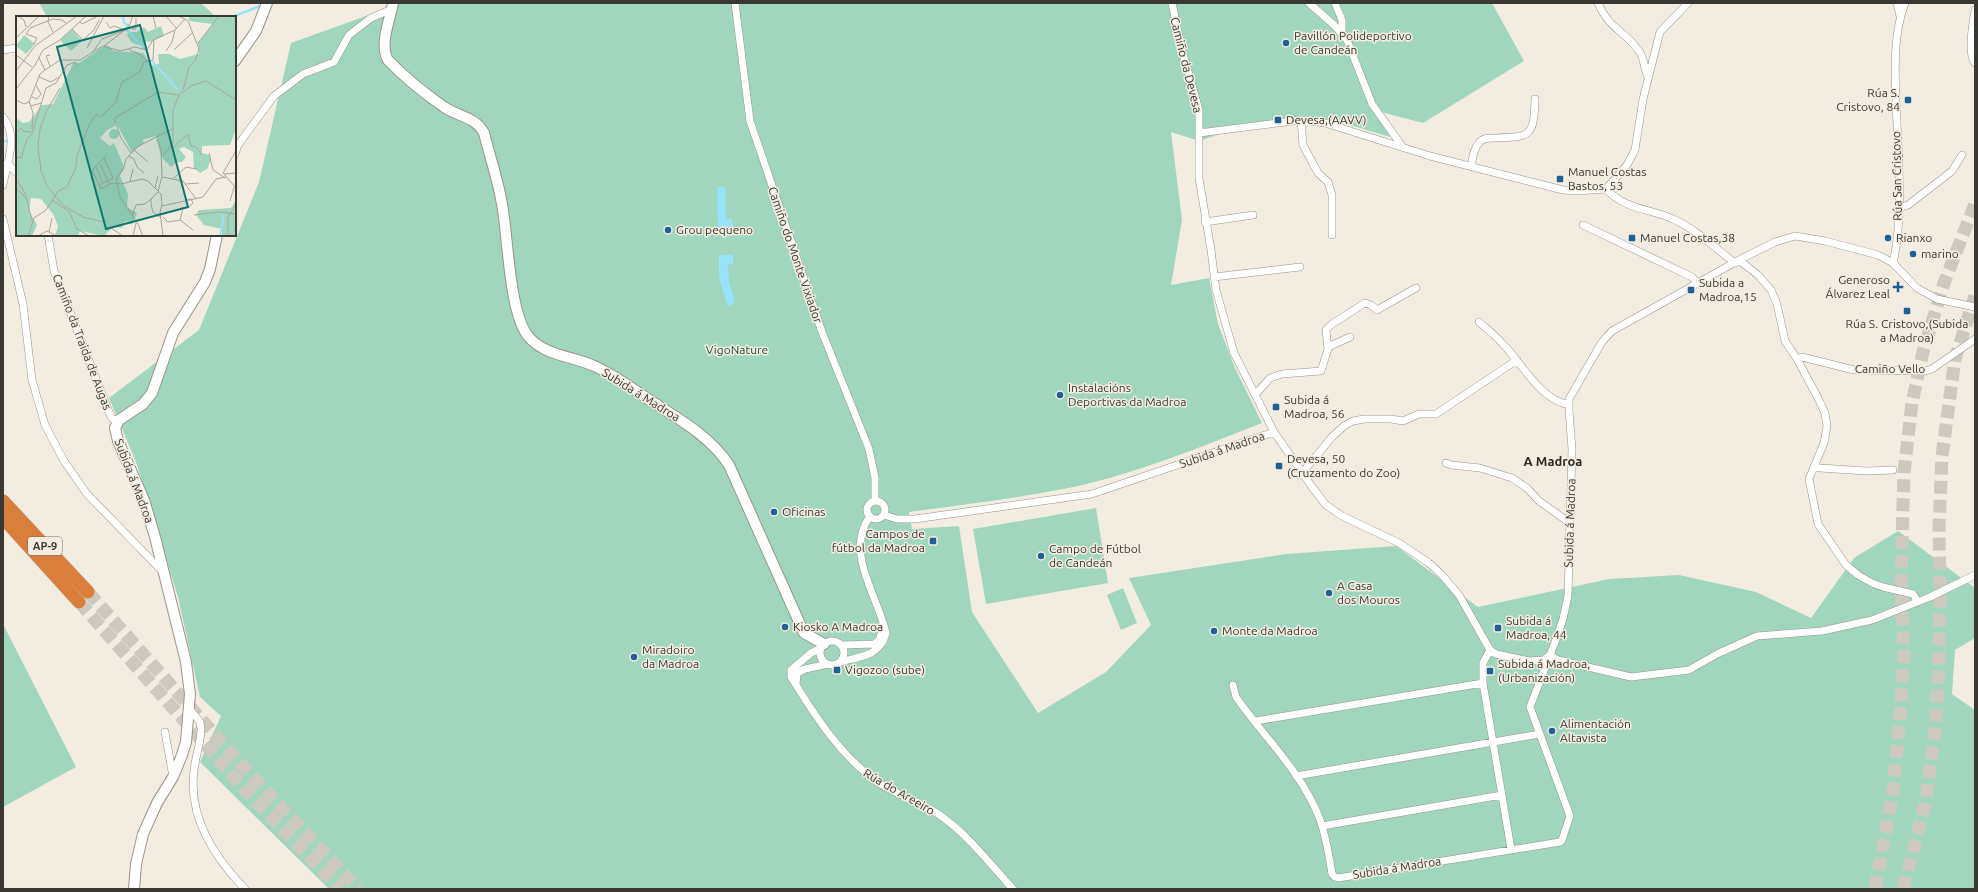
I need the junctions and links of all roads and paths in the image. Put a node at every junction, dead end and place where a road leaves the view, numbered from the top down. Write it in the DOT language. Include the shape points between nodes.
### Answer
graph roads {
  1 [pos="267,3"];
  2 [pos="735,3"];
  3 [pos="1172,3"];
  4 [pos="1310,3"];
  5 [pos="1335,3"];
  6 [pos="1598,3"];
  7 [pos="1688,3"];
  8 [pos="1897,3"];
  9 [pos="1905,3"];
  10 [pos="393,6"];
  11 [pos="1975,10"];
  12 [pos="1900,16"];
  13 [pos="1342,34"];
  14 [pos="16,48"];
  15 [pos="3,50"];
  16 [pos="236,60"];
  17 [pos="1975,63"];
  18 [pos="1648,77"];
  19 [pos="1535,99"];
  20 [pos="3,116"];
  21 [pos="1301,120"];
  22 [pos="1200,133"];
  23 [pos="1402,146"];
  24 [pos="236,151"];
  25 [pos="1962,155"];
  26 [pos="5,163"];
  27 [pos="1471,166"];
  28 [pos="16,172"];
  29 [pos="3,185"];
  30 [pos="1606,189"];
  31 [pos="1898,208"];
  32 [pos="1253,215"];
  33 [pos="3,219"];
  34 [pos="1205,222"];
  35 [pos="1583,225"];
  36 [pos="1332,234"];
  37 [pos="48,236"];
  38 [pos="217,236"];
  39 [pos="1737,262"];
  40 [pos="1893,263"];
  41 [pos="1300,268"];
  42 [pos="1214,277"];
  43 [pos="1699,284"];
  44 [pos="1416,288"];
  45 [pos="1975,307"];
  46 [pos="1479,322"];
  47 [pos="1350,337"];
  48 [pos="1975,339"];
  49 [pos="1328,347"];
  50 [pos="1797,359"];
  51 [pos="1517,360"];
  52 [pos="1255,395"];
  53 [pos="1569,405"];
  54 [pos="117,423"];
  55 [pos="1274,432"];
  56 [pos="1446,463"];
  57 [pos="1814,466"];
  58 [pos="1893,470"];
  59 [pos="1302,473"];
  60 [pos="3,501"];
  61 [pos="876,501"];
  62 [pos="884,515"];
  63 [pos="870,516"];
  64 [pos="3,518"];
  65 [pos="1570,523"];
  66 [pos="162,571"];
  67 [pos="1975,575"];
  68 [pos="88,592"];
  69 [pos="1917,601"];
  70 [pos="79,602"];
  71 [pos="884,625"];
  72 [pos="842,645"];
  73 [pos="822,646"];
  74 [pos="1490,650"];
  75 [pos="1550,655"];
  76 [pos="840,662"];
  77 [pos="828,664"];
  78 [pos="1483,683"];
  79 [pos="796,685"];
  80 [pos="1234,685"];
  81 [pos="189,708"];
  82 [pos="1256,721"];
  83 [pos="165,732"];
  84 [pos="1540,734"];
  85 [pos="1493,742"];
  86 [pos="1296,776"];
  87 [pos="173,777"];
  88 [pos="1502,795"];
  89 [pos="1322,826"];
  90 [pos="1511,849"];
  91 [pos="134,889"];
  92 [pos="245,889"];
  93 [pos="1013,889"];
  1 -- 16 [label="street" via="256,31"];
  2 -- 61 [label="street, Camiño do Monte Vixiador" via="750,121 822,332 869,448 875,478"];
  3 -- 22 [label="street, Camiño da Devesa" via="1181,47 1199,110"];
  4 -- 13 [label="street"];
  5 -- 13 [label="street" via="1342,20"];
  6 -- 18 [label="street" via="1604,16 1616,30 1629,39 1640,52"];
  7 -- 18 [label="street" via="1660,32"];
  8 -- 12 [label="street, Rúa San Cristovo"];
  9 -- 12 [label="street, Rúa San Cristovo"];
  10 -- 24 [label="street, Subida á Madroa" via="370,18 349,35 334,62 303,74 274,96"];
  10 -- 73 [label="street, Subida á Madroa" via="384,46 384,54 388,60 418,89 446,109 480,124 484,133 502,203 518,314 528,336 542,349 593,365 612,375 719,449 729,465 804,633"];
  11 -- 17 [label="street" via="1970,51 1971,59"];
  12 -- 31 [label="street, Rúa San Cristovo" via="1895,81"];
  13 -- 23 [label="street" via="1372,104"];
  14 -- 15 [label="street"];
  18 -- 30 [label="street" via="1633,155 1628,165"];
  19 -- 27 [label="street" via="1535,119 1531,131 1520,137 1486,138 1480,141"];
  20 -- 26 [label="street" via="12,132"];
  21 -- 22 [label="street"];
  21 -- 23 [label="street" via="1325,123"];
  21 -- 36 [label="street" via="1303,145 1318,173 1328,182 1332,195"];
  22 -- 34 [label="street, Camiño da Devesa" via="1198,178"];
  23 -- 27 [label="street"];
  25 -- 31 [label="street" via="1952,171 1908,205"];
  26 -- 28 [label="street"];
  26 -- 29 [label="street"];
  27 -- 30 [label="street" via="1563,190"];
  30 -- 39 [label="street" via="1623,203 1664,215 1686,226"];
  31 -- 40 [label="street, Rúa San Cristovo"];
  32 -- 34 [label="street"];
  33 -- 66 [label="street" via="23,304 32,380 45,425 64,462 87,494"];
  34 -- 42 [label="street, Camiño da Devesa"];
  35 -- 43 [label="street" via="1692,277"];
  37 -- 54 [label="street, Camiño da Traida de Augas" via="54,271 111,417"];
  38 -- 54 [label="street, Subida á Madroa" via="205,282 173,333 152,393 148,400 123,416"];
  39 -- 40 [label="street, Subida á Madroa" via="1775,242 1795,236 1852,247"];
  39 -- 43 [label="street, Subida á Madroa"];
  39 -- 50 [label="street" via="1758,275 1771,290 1777,304 1785,341"];
  40 -- 45 [label="street" via="1917,288 1930,296 1944,302"];
  41 -- 42 [label="street"];
  42 -- 52 [label="street, Camiño da Devesa" via="1234,353"];
  43 -- 53 [label="street, Subida á Madroa" via="1612,331 1602,342"];
  44 -- 49 [label="street" via="1377,310 1365,303 1332,324 1326,330"];
  46 -- 51 [label="street"];
  47 -- 49 [label="street"];
  48 -- 50 [label="street, Camiño Vello" via="1932,369 1925,371 1854,370 1802,357"];
  49 -- 52 [label="street" via="1321,371 1282,374 1270,378"];
  50 -- 57 [label="street" via="1825,413 1827,426 1824,443"];
  51 -- 53 [label="street" via="1545,393 1562,404"];
  51 -- 59 [label="street" via="1436,414 1419,414 1403,421 1353,421 1332,437"];
  52 -- 55 [label="street, Camiño da Devesa"];
  53 -- 65 [label="street, Subida á Madroa" via="1572,449"];
  54 -- 66 [label="street, Subida á Madroa" via="118,441 146,506"];
  55 -- 59 [label="street, Subida á Madroa"];
  55 -- 62 [label="street, Subida á Madroa" via="1092,494 914,519 897,519"];
  56 -- 65 [label="street" via="1480,468 1512,478"];
  57 -- 58 [label="street" via="1866,471"];
  57 -- 69 [label="street" via="1809,484 1818,524 1846,565 1872,583 1913,594"];
  59 -- 74 [label="street, Subida á Madroa" via="1326,505 1342,516 1399,543 1442,575 1459,594"];
  60 -- 68 [label="highway, AP-9"];
  61 -- 62 [label="street" via="884,505"];
  61 -- 63 [label="street" via="868,507"];
  62 -- 63 [label="street, Subida á Madroa" via="876,519"];
  63 -- 71 [label="street" via="864,525 860,551 863,567"];
  64 -- 70 [label="highway, AP-9"];
  65 -- 75 [label="street, Subida á Madroa" via="1568,596 1564,619"];
  66 -- 81 [label="street, Subida á Madroa" via="186,662"];
  67 -- 69 [label="street"];
  69 -- 75 [label="street" via="1872,620 1822,631 1757,636 1689,670 1632,677 1558,660"];
  71 -- 72 [label="street" via="879,640 874,644"];
  71 -- 76 [label="street" via="886,633 878,649 870,654"];
  72 -- 73 [label="street" via="831,640"];
  72 -- 76 [label="street" via="844,654"];
  73 -- 77 [label="street" via="820,656"];
  73 -- 79 [label="street" via="792,670 791,677"];
  74 -- 75 [label="street" via="1508,657 1537,662"];
  74 -- 78 [label="street" via="1483,663"];
  75 -- 84 [label="street, Subida á Madroa" via="1530,707"];
  76 -- 77 [label="street"];
  77 -- 79 [label="street" via="805,669 797,674"];
  78 -- 82 [label="street"];
  78 -- 85 [label="street"];
  79 -- 93 [label="street, Rúa do Areeiro" via="843,753 858,768 881,784 938,814 975,845"];
  80 -- 82 [label="street, Subida á Madroa" via="1236,696"];
  81 -- 87 [label="street, Subida á Madroa" via="186,742"];
  81 -- 92 [label="street" via="200,722 201,729 194,771 197,811 218,858"];
  82 -- 86 [label="street, Subida á Madroa"];
  83 -- 87 [label="street"];
  84 -- 85 [label="street"];
  84 -- 90 [label="street, Subida á Madroa" via="1570,819 1560,842"];
  85 -- 86 [label="street"];
  85 -- 88 [label="street"];
  86 -- 89 [label="street, Subida á Madroa" via="1310,798"];
  87 -- 91 [label="street, Subida á Madroa" via="157,803 143,834 136,864"];
  88 -- 89 [label="street"];
  88 -- 90 [label="street"];
  89 -- 90 [label="street, Subida á Madroa" via="1335,878"];
}
